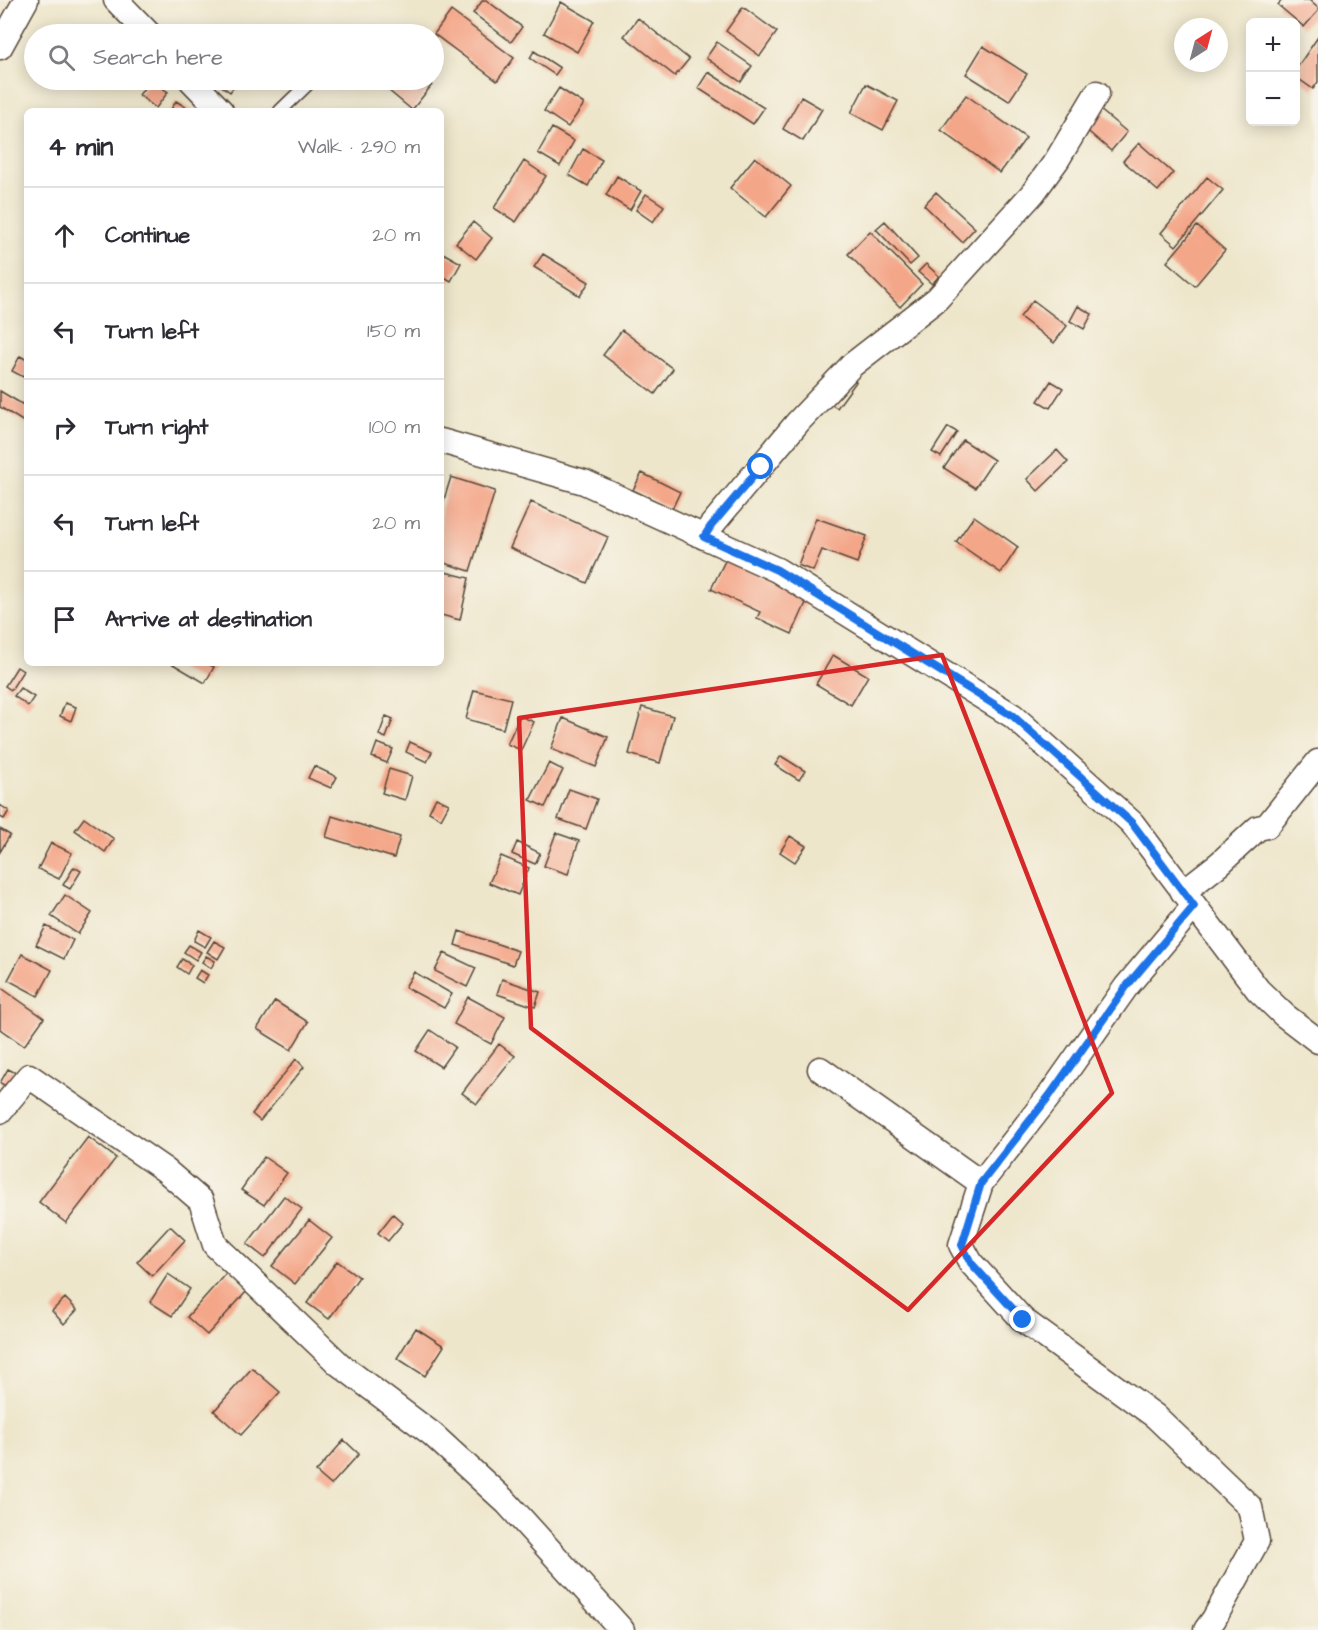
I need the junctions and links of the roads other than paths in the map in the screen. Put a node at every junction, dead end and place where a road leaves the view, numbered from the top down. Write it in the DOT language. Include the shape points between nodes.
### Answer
graph roads {
  1 [pos="26,0"];
  2 [pos="116,0"];
  3 [pos="139,24"];
  4 [pos="0,47"];
  5 [pos="201,90"];
  6 [pos="302,90"];
  7 [pos="1097,93"];
  8 [pos="218,108"];
  9 [pos="283,108"];
  10 [pos="444,442"];
  11 [pos="704,537"];
  12 [pos="1318,762"];
  13 [pos="1188,899"];
  14 [pos="1318,1041"];
  15 [pos="820,1069"];
  16 [pos="0,1111"];
  17 [pos="981,1183"];
  18 [pos="622,1630"];
  19 [pos="1206,1630"];
  1 -- 4 [label="street"];
  2 -- 3 [label="street"];
  5 -- 8 [label="street"];
  6 -- 9 [label="lane"];
  7 -- 11 [label="street" via="1033,193 937,298 852,365 798,422"];
  10 -- 11 [label="street" via="584,482"];
  11 -- 13 [label="street" via="777,570 1013,716 1132,823"];
  12 -- 13 [label="street" via="1267,826 1258,828 1219,864"];
  13 -- 14 [label="street" via="1258,990"];
  13 -- 17 [label="street" via="1050,1095"];
  15 -- 17 [label="street"];
  16 -- 18 [label="street" via="29,1076 165,1170 201,1202 215,1245 339,1364 432,1434 507,1503"];
  17 -- 19 [label="street" via="962,1245 971,1263 1023,1320 1155,1416 1250,1507 1257,1541"];
}
